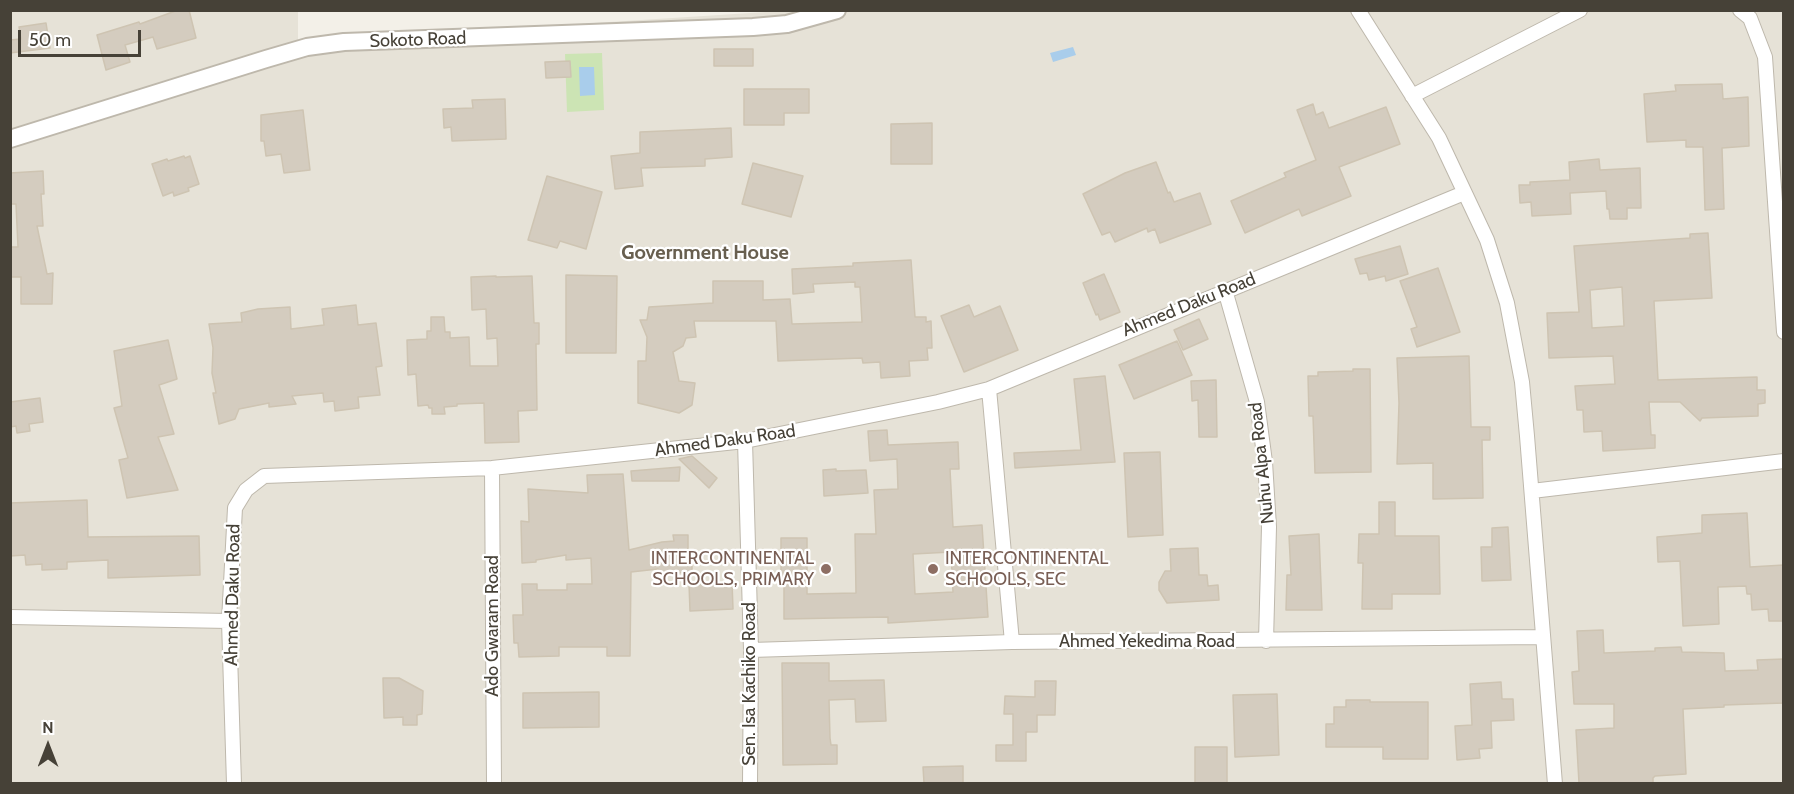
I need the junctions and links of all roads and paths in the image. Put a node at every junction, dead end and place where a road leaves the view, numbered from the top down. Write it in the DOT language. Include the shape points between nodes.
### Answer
graph roads {
  1 [pos="837,10"];
  2 [pos="1358,10"];
  3 [pos="1580,10"];
  4 [pos="1740,10"];
  5 [pos="1412,96"];
  6 [pos="10,139"];
  7 [pos="1778,173"];
  8 [pos="1464,193"];
  9 [pos="1225,290"];
  10 [pos="1784,332"];
  11 [pos="989,388"];
  12 [pos="745,441"];
  13 [pos="1784,461"];
  14 [pos="492,468"];
  15 [pos="1532,492"];
  16 [pos="10,617"];
  17 [pos="229,621"];
  18 [pos="1542,637"];
  19 [pos="1266,641"];
  20 [pos="1012,642"];
  21 [pos="752,650"];
  22 [pos="234,783"];
  23 [pos="494,783"];
  24 [pos="750,783"];
  25 [pos="1555,783"];
  1 -- 6 [label="street, Sokoto Road" via="787,24 753,27 344,42 307,47"];
  2 -- 5 [label="street"];
  3 -- 5 [label="street"];
  4 -- 7 [label="street" via="1750,18 1765,57"];
  5 -- 8 [label="street" via="1439,138"];
  7 -- 10 [label="street"];
  8 -- 9 [label="street, Ahmed Daku Road"];
  8 -- 15 [label="street" via="1487,240 1507,303 1522,382"];
  9 -- 11 [label="street, Ahmed Daku Road"];
  9 -- 19 [label="street, Nuhu Alpa Road" via="1257,402 1265,462 1269,527"];
  11 -- 12 [label="street, Ahmed Daku Road"];
  11 -- 20 [label="street"];
  12 -- 14 [label="street, Ahmed Daku Road"];
  12 -- 21 [label="street, Sen. Isa Kachiko Road"];
  13 -- 15 [label="street"];
  14 -- 17 [label="street, Ahmed Daku Road" via="264,476 246,490 235,508"];
  14 -- 23 [label="street, Ado Gwaram Road"];
  15 -- 18 [label="street"];
  16 -- 17 [label="street"];
  17 -- 22 [label="street, Ahmed Daku Road"];
  18 -- 19 [label="street, Ahmed Yekedima Road"];
  18 -- 25 [label="street"];
  19 -- 20 [label="street, Ahmed Yekedima Road"];
  20 -- 21 [label="street, Ahmed Yekedima Road"];
  21 -- 24 [label="street, Sen. Isa Kachiko Road"];
}
